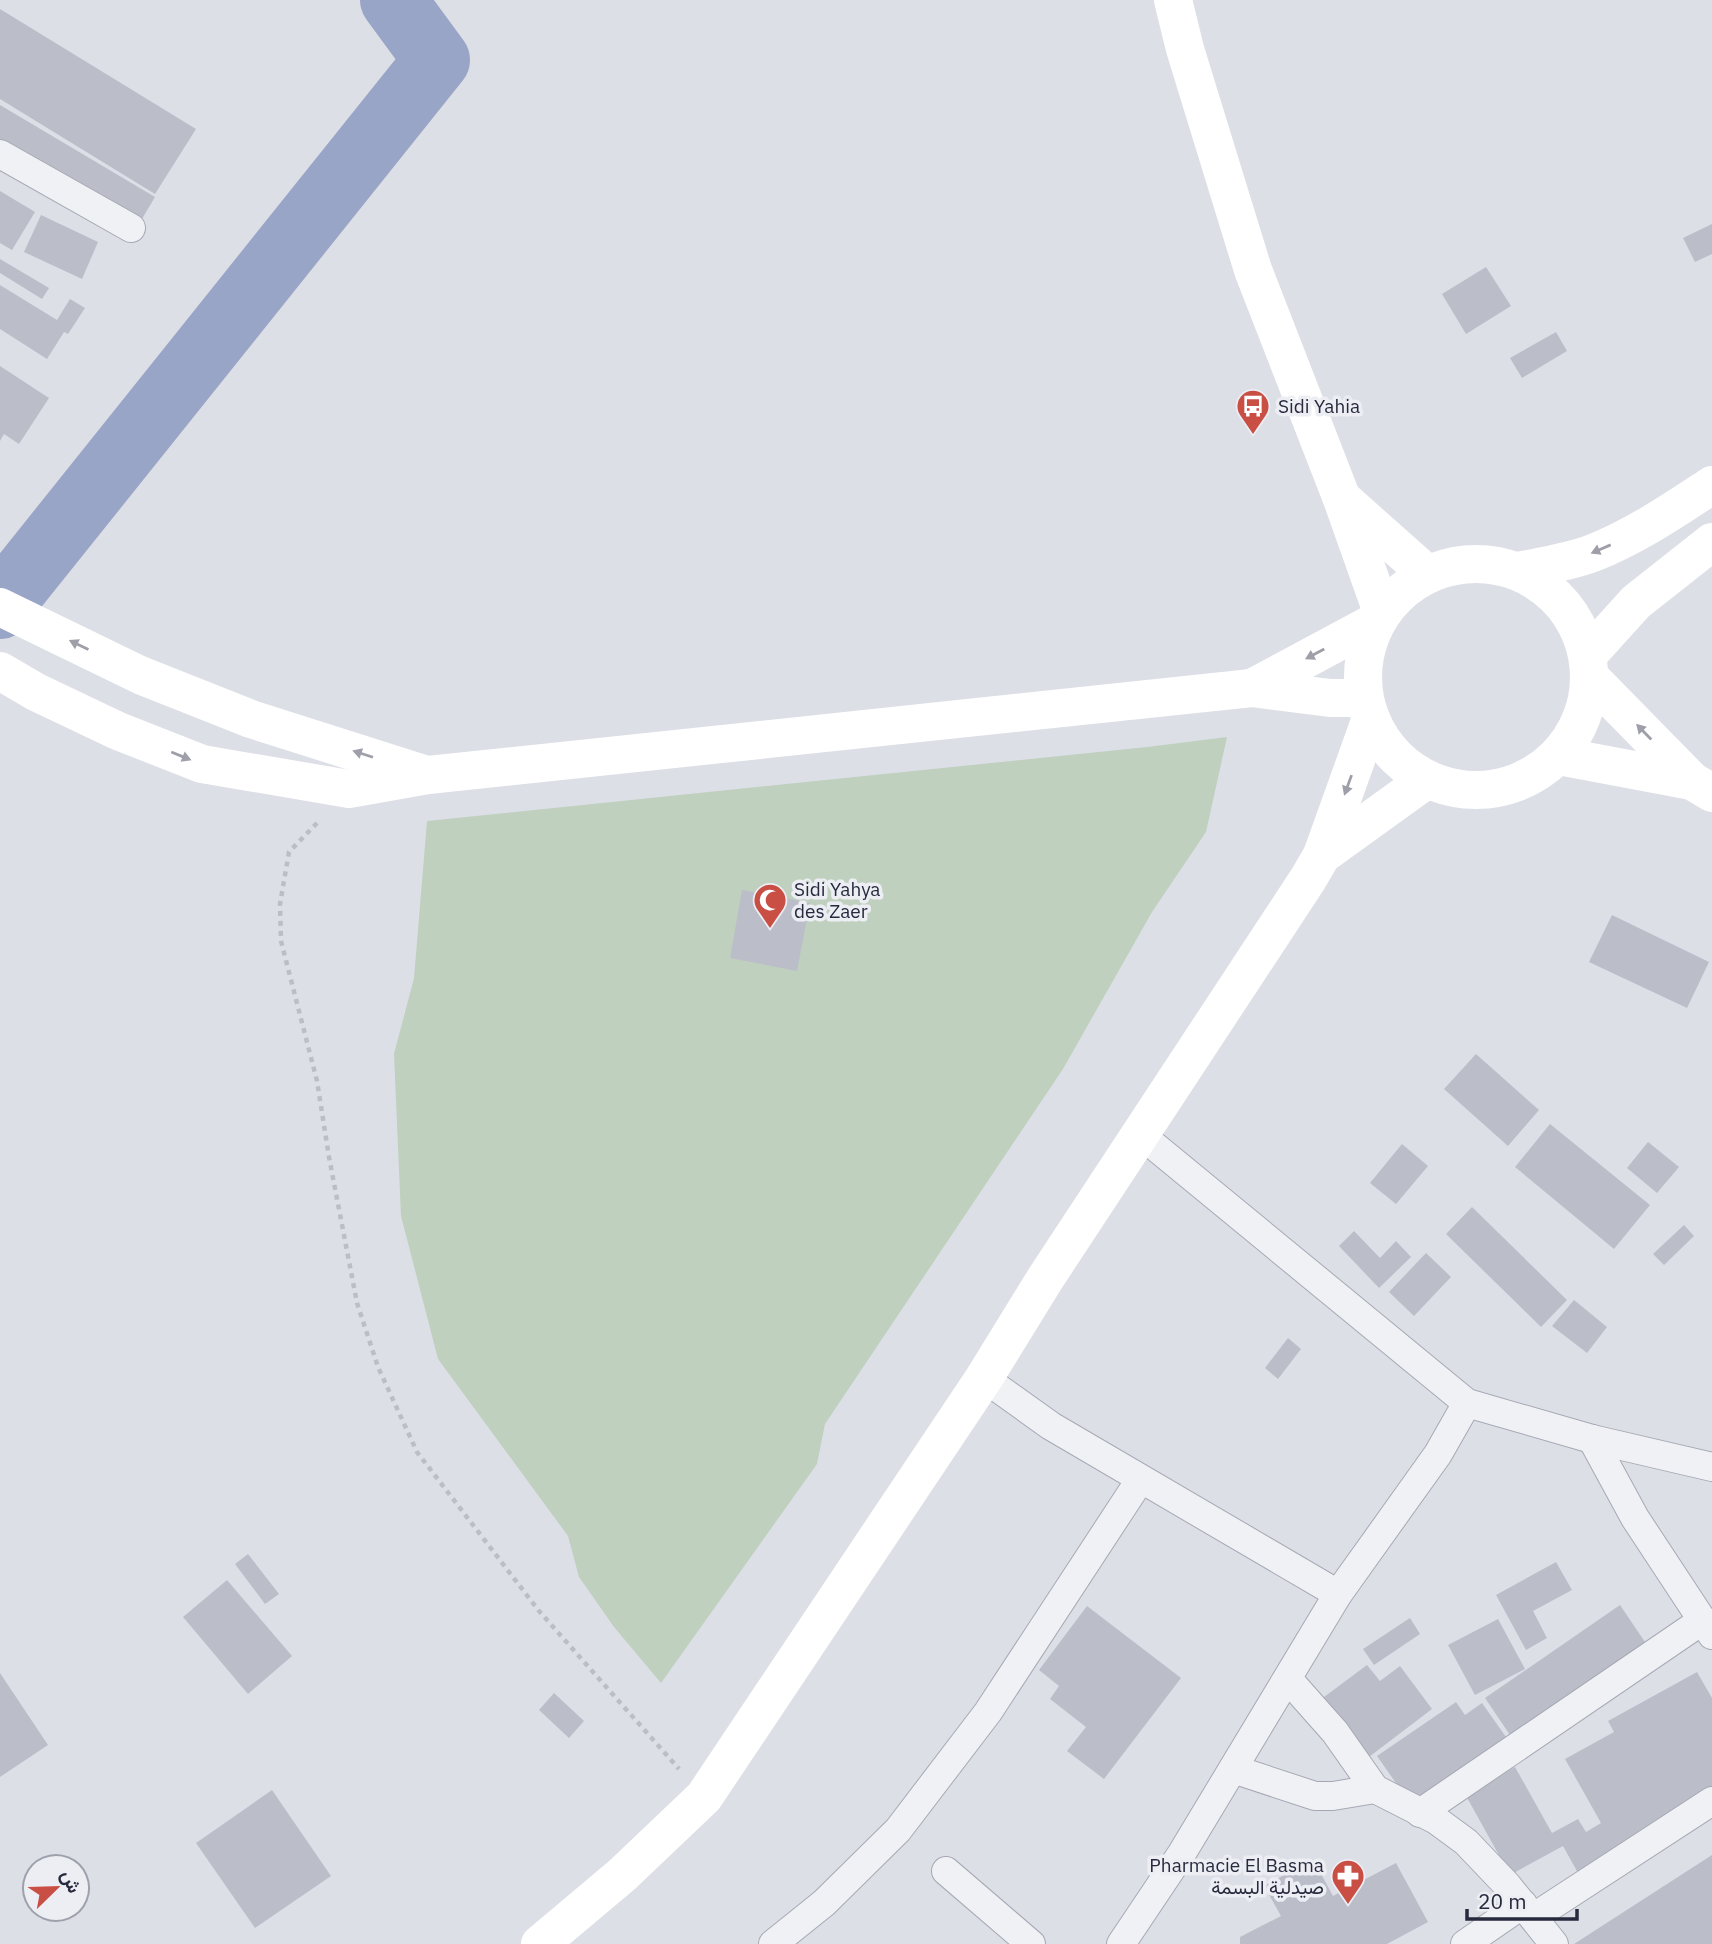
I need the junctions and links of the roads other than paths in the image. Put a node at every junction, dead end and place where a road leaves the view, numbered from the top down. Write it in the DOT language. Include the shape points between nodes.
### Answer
graph roads {
  1 [pos="1173,0"];
  2 [pos="0,154"];
  3 [pos="131,228"];
  4 [pos="1712,485"];
  5 [pos="1342,499"];
  6 [pos="1712,542"];
  7 [pos="1518,571"];
  8 [pos="1427,574"];
  9 [pos="0,607"];
  10 [pos="1379,617"];
  11 [pos="1589,666"];
  12 [pos="0,671"];
  13 [pos="1252,688"];
  14 [pos="1367,709"];
  15 [pos="1559,756"];
  16 [pos="428,775"];
  17 [pos="1426,780"];
  18 [pos="1702,787"];
  19 [pos="1322,855"];
  20 [pos="1141,1135"];
  21 [pos="984,1378"];
  22 [pos="1467,1403"];
  23 [pos="1592,1439"];
  24 [pos="1712,1467"];
  25 [pos="1140,1480"];
  26 [pos="1338,1594"];
  27 [pos="1707,1627"];
  28 [pos="1288,1679"];
  29 [pos="1233,1769"];
  30 [pos="1375,1789"];
  31 [pos="1712,1801"];
  32 [pos="1420,1813"];
  33 [pos="946,1871"];
  34 [pos="1529,1910"];
  35 [pos="540,1944"];
  36 [pos="773,1944"];
  37 [pos="1031,1944"];
  38 [pos="1121,1944"];
  39 [pos="1465,1944"];
  40 [pos="1554,1944"];
  1 -- 5 [label="main road" via="1253,270"];
  2 -- 3 [label="street"];
  4 -- 7 [label="main road, one-way" via="1626,538 1592,553"];
  5 -- 8 [label="main road"];
  5 -- 10 [label="main road"];
  6 -- 11 [label="main road" via="1636,602"];
  7 -- 8 [label="main road" via="1488,564 1457,565"];
  7 -- 11 [label="main road" via="1550,591 1575,620"];
  8 -- 10 [label="main road" via="1402,590"];
  16 -- 9 [label="main road, one-way" via="251,719 140,675"];
  10 -- 13 [label="main road, one-way"];
  10 -- 14 [label="main road" via="1366,646 1362,672"];
  11 -- 15 [label="main road" via="1582,720"];
  18 -- 11 [label="main road, one-way"];
  12 -- 16 [label="main road, one-way" via="118,731 202,764 349,789"];
  13 -- 14 [label="main road" via="1330,698"];
  13 -- 16 [label="main road"];
  14 -- 17 [label="main road" via="1384,745"];
  14 -- 19 [label="main road, one-way"];
  15 -- 17 [label="main road" via="1530,778 1496,790 1460,790"];
  15 -- 18 [label="main road"];
  17 -- 19 [label="main road"];
  19 -- 20 [label="main road"];
  20 -- 21 [label="main road"];
  20 -- 22 [label="street"];
  21 -- 25 [label="street" via="1051,1426"];
  21 -- 35 [label="main road" via="704,1797"];
  22 -- 23 [label="street"];
  22 -- 26 [label="street" via="1438,1454"];
  23 -- 24 [label="street"];
  23 -- 27 [label="street" via="1635,1518"];
  25 -- 26 [label="street"];
  25 -- 36 [label="street" via="988,1712 898,1830 824,1903"];
  26 -- 28 [label="street"];
  27 -- 32 [label="street"];
  28 -- 29 [label="street"];
  28 -- 30 [label="street" via="1335,1732"];
  29 -- 30 [label="street" via="1315,1796"];
  29 -- 38 [label="street"];
  30 -- 32 [label="street"];
  31 -- 34 [label="street"];
  32 -- 34 [label="street" via="1466,1842"];
  33 -- 37 [label="street"];
  34 -- 39 [label="street"];
  34 -- 40 [label="street"];
}
